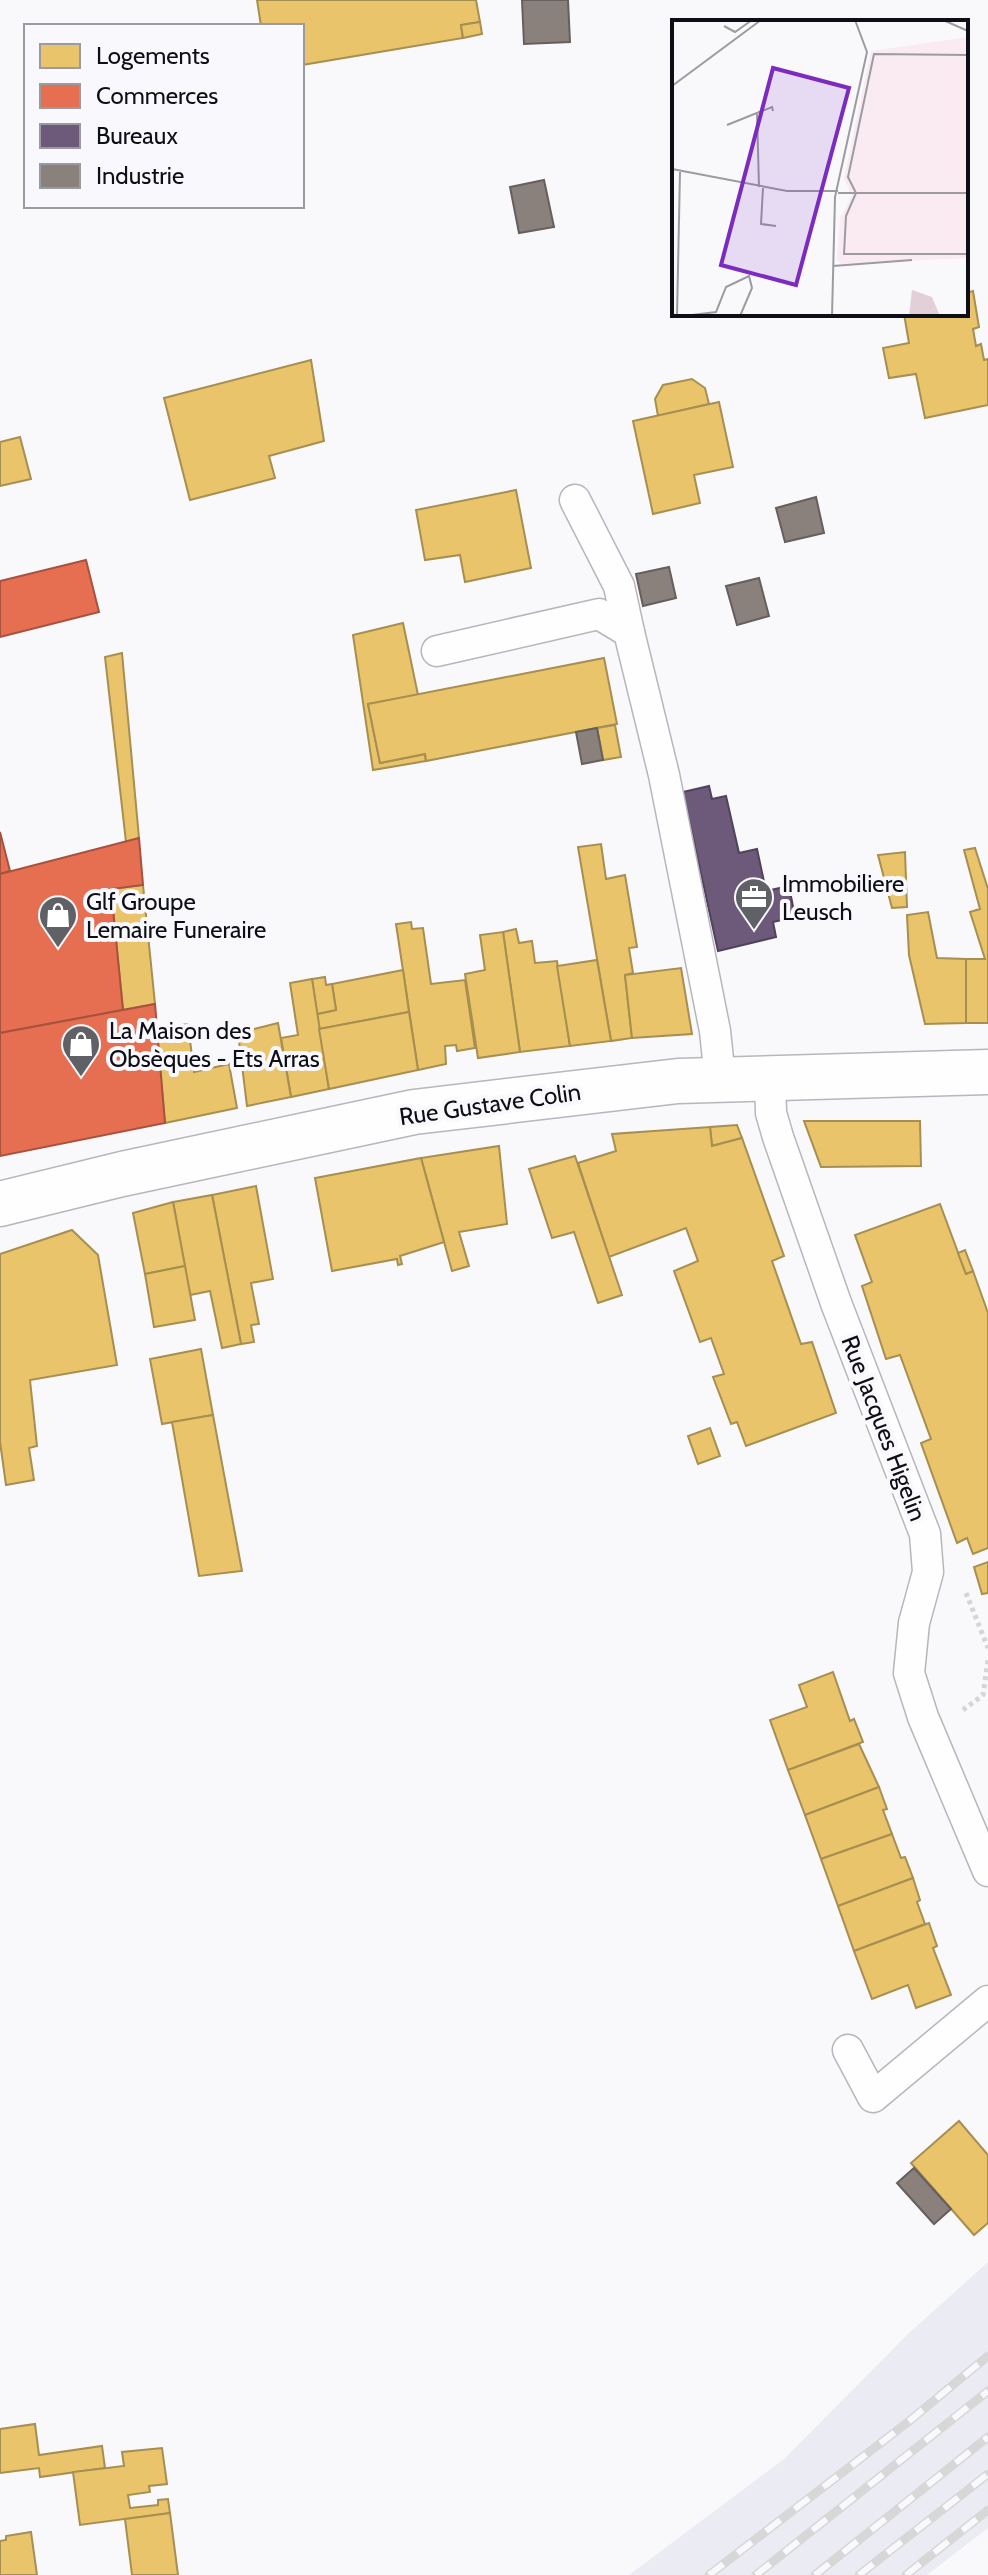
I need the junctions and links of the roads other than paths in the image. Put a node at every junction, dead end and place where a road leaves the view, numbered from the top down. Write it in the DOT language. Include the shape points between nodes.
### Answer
graph roads {
  1 [pos="575,500"];
  2 [pos="629,632"];
  3 [pos="437,651"];
  4 [pos="988,1072"];
  5 [pos="770,1077"];
  6 [pos="720,1078"];
  7 [pos="0,1204"];
  8 [pos="988,1871"];
  9 [pos="988,2001"];
  10 [pos="848,2050"];
  1 -- 2 [label="lane" via="619,586"];
  2 -- 3 [label="lane" via="599,614"];
  2 -- 6 [label="lane" via="664,775"];
  4 -- 5 [label="street, Rue Gustave Colin"];
  5 -- 6 [label="street, Rue Gustave Colin"];
  5 -- 8 [label="lane, Rue Jacques Higelin" via="778,1137 925,1534 928,1572 914,1623 909,1673"];
  6 -- 7 [label="street, Rue Gustave Colin" via="414,1112"];
  9 -- 10 [label="lane" via="873,2097"];
}
